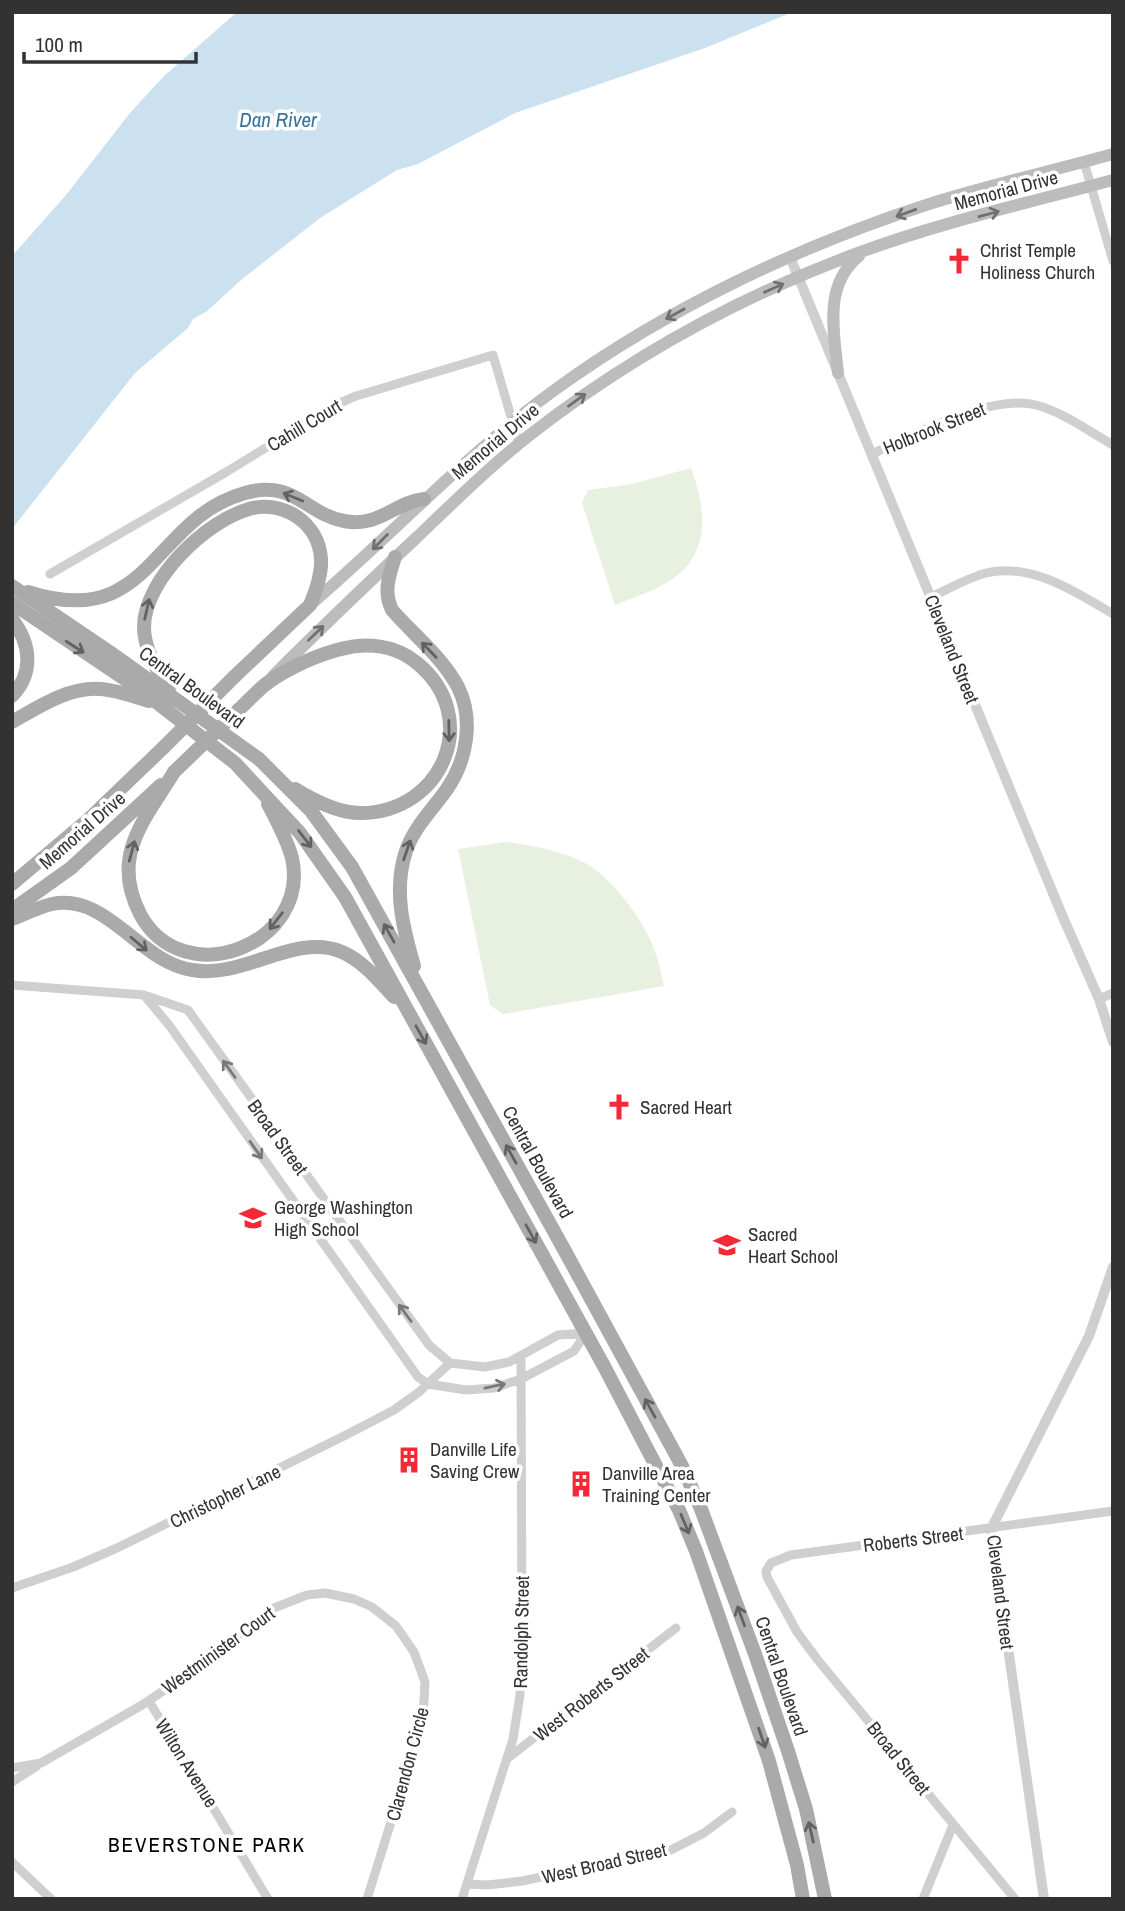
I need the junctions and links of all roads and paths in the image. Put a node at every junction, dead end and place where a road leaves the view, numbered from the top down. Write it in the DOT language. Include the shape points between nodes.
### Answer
graph roads {
  1 [pos="1113,155"];
  2 [pos="1084,162"];
  3 [pos="1113,180"];
  4 [pos="1092,186"];
  5 [pos="867,250"];
  6 [pos="790,257"];
  7 [pos="1113,261"];
  8 [pos="798,278"];
  9 [pos="838,373"];
  10 [pos="513,421"];
  11 [pos="519,444"];
  12 [pos="1113,445"];
  13 [pos="872,454"];
  14 [pos="424,499"];
  15 [pos="396,557"];
  16 [pos="50,574"];
  17 [pos="13,587"];
  18 [pos="931,597"];
  19 [pos="310,605"];
  20 [pos="15,610"];
  21 [pos="1113,614"];
  22 [pos="262,686"];
  23 [pos="12,696"];
  24 [pos="171,696"];
  25 [pos="158,703"];
  26 [pos="12,722"];
  27 [pos="174,772"];
  28 [pos="282,781"];
  29 [pos="262,790"];
  30 [pos="38,864"];
  31 [pos="12,873"];
  32 [pos="12,884"];
  33 [pos="12,910"];
  34 [pos="12,919"];
  35 [pos="12,985"];
  36 [pos="420,988"];
  37 [pos="1113,993"];
  38 [pos="144,995"];
  39 [pos="1099,999"];
  40 [pos="407,1010"];
  41 [pos="1113,1042"];
  42 [pos="1113,1267"];
  43 [pos="586,1333"];
  44 [pos="521,1357"];
  45 [pos="450,1363"];
  46 [pos="521,1379"];
  47 [pos="428,1384"];
  48 [pos="1113,1511"];
  49 [pos="991,1529"];
  50 [pos="12,1588"];
  51 [pos="786,1614"];
  52 [pos="676,1628"];
  53 [pos="401,1632"];
  54 [pos="149,1701"];
  55 [pos="507,1759"];
  56 [pos="41,1763"];
  57 [pos="12,1768"];
  58 [pos="12,1782"];
  59 [pos="732,1812"];
  60 [pos="953,1825"];
  61 [pos="12,1862"];
  62 [pos="467,1884"];
  63 [pos="51,1899"];
  64 [pos="268,1899"];
  65 [pos="367,1899"];
  66 [pos="461,1899"];
  67 [pos="803,1899"];
  68 [pos="825,1899"];
  69 [pos="923,1899"];
  70 [pos="1015,1899"];
  71 [pos="1044,1899"];
  1 -- 2 [label="main road, Memorial Drive"];
  2 -- 4 [label="street"];
  2 -- 6 [label="main road, Memorial Drive, one-way" via="928,205"];
  3 -- 4 [label="main road, Memorial Drive"];
  5 -- 4 [label="main road, Memorial Drive, one-way"];
  4 -- 7 [label="street"];
  5 -- 8 [label="main road, Memorial Drive"];
  5 -- 9 [label="main road" via="845,271 834,300"];
  6 -- 8 [label="street, Cleveland Street"];
  6 -- 10 [label="main road, Memorial Drive, one-way" via="708,295 638,335"];
  8 -- 9 [label="street, Cleveland Street"];
  11 -- 8 [label="main road, Memorial Drive, one-way" via="652,351"];
  9 -- 13 [label="street, Cleveland Street"];
  10 -- 11 [label="street, Cahill Court"];
  10 -- 14 [label="main road, Memorial Drive"];
  10 -- 16 [label="street, Cahill Court" via="493,355 356,396"];
  11 -- 15 [label="main road, Memorial Drive"];
  12 -- 13 [label="street, Holbrook Street" via="1051,410 1018,401 985,406"];
  13 -- 18 [label="street, Cleveland Street"];
  14 -- 17 [label="main road, one-way" via="379,518 349,522 289,494 246,492 206,512 141,574 110,595 61,600"];
  14 -- 19 [label="main road, Memorial Drive, one-way"];
  22 -- 15 [label="main road, Memorial Drive, one-way"];
  36 -- 15 [label="main road, one-way" via="401,912 401,873 411,840 455,777 465,747 466,711 457,686 392,610 386,591"];
  17 -- 24 [label="main road, Central Boulevard"];
  18 -- 21 [label="street" via="988,573 1015,570 1052,581"];
  18 -- 39 [label="street, Cleveland Street"];
  24 -- 19 [label="main road, one-way" via="146,642 148,601 177,559 213,528 235,514 263,506 295,514 313,533 321,556"];
  19 -- 30 [label="main road, Memorial Drive, bridge"];
  20 -- 23 [label="main road" via="28,668"];
  20 -- 25 [label="main road, Central Boulevard, one-way"];
  22 -- 27 [label="main road, Memorial Drive, bridge"];
  22 -- 28 [label="main road, one-way" via="329,653 366,645 387,648 415,661 436,682 447,708 448,751 437,774 416,796 391,808 357,814 313,799"];
  24 -- 28 [label="main road, Central Boulevard"];
  25 -- 26 [label="main road" via="86,689 54,699"];
  25 -- 29 [label="main road, Central Boulevard"];
  29 -- 27 [label="main road, one-way" via="292,859 287,905 272,927 241,949 216,955 190,953 163,940 143,918 129,876 132,847"];
  27 -- 33 [label="main road, Memorial Drive" via="108,836"];
  36 -- 28 [label="main road, Central Boulevard, one-way" via="352,867 311,811"];
  29 -- 40 [label="main road, Central Boulevard, one-way" via="331,875"];
  30 -- 31 [label="main road"];
  30 -- 32 [label="main road, Memorial Drive"];
  34 -- 40 [label="main road, one-way" via="52,904 79,905 103,915 166,962 193,971 234,969 298,949 330,949 367,968"];
  35 -- 38 [label="street, Broad Street"];
  68 -- 36 [label="main road, Central Boulevard, one-way" via="788,1751 682,1466"];
  37 -- 39 [label="street"];
  45 -- 38 [label="street, Broad Street, one-way" via="429,1345 188,1010"];
  38 -- 47 [label="street, Broad Street, one-way" via="418,1377"];
  39 -- 41 [label="street, Cleveland Street"];
  40 -- 43 [label="main road, Central Boulevard, one-way"];
  42 -- 49 [label="street, Cleveland Street" via="1089,1336"];
  43 -- 44 [label="street" via="558,1335"];
  43 -- 46 [label="street" via="573,1351"];
  43 -- 67 [label="main road, Central Boulevard, one-way" via="663,1477 696,1551 769,1761"];
  44 -- 45 [label="street" via="485,1367"];
  44 -- 46 [label="street, Randolph Street"];
  45 -- 47 [label="street, Christopher Lane"];
  47 -- 46 [label="street, one-way" via="466,1390 494,1388"];
  46 -- 55 [label="street, Randolph Street" via="520,1695"];
  47 -- 50 [label="street, Christopher Lane" via="394,1410 288,1465 117,1548"];
  48 -- 49 [label="street, Roberts Street"];
  49 -- 51 [label="street, Roberts Street" via="779,1558 769,1565 767,1577"];
  49 -- 71 [label="street, Cleveland Street"];
  51 -- 60 [label="street, Broad Street" via="817,1659"];
  52 -- 55 [label="street, West Roberts Street"];
  53 -- 54 [label="street, Westminister Court" via="385,1615 354,1599 325,1593 307,1595 274,1608"];
  53 -- 65 [label="street, Clarendon Circle" via="421,1668 424,1710"];
  54 -- 56 [label="street, Westminister Court"];
  54 -- 64 [label="street, Wilton Avenue"];
  55 -- 62 [label="street, Randolph Street"];
  56 -- 57 [label="street, Westminister Court"];
  56 -- 58 [label="street, Westminister Court"];
  59 -- 62 [label="street, West Broad Street" via="671,1850 522,1881"];
  60 -- 69 [label="street"];
  60 -- 70 [label="street, Broad Street"];
  61 -- 63 [label="street"];
  62 -- 66 [label="street, Randolph Street"];
}
